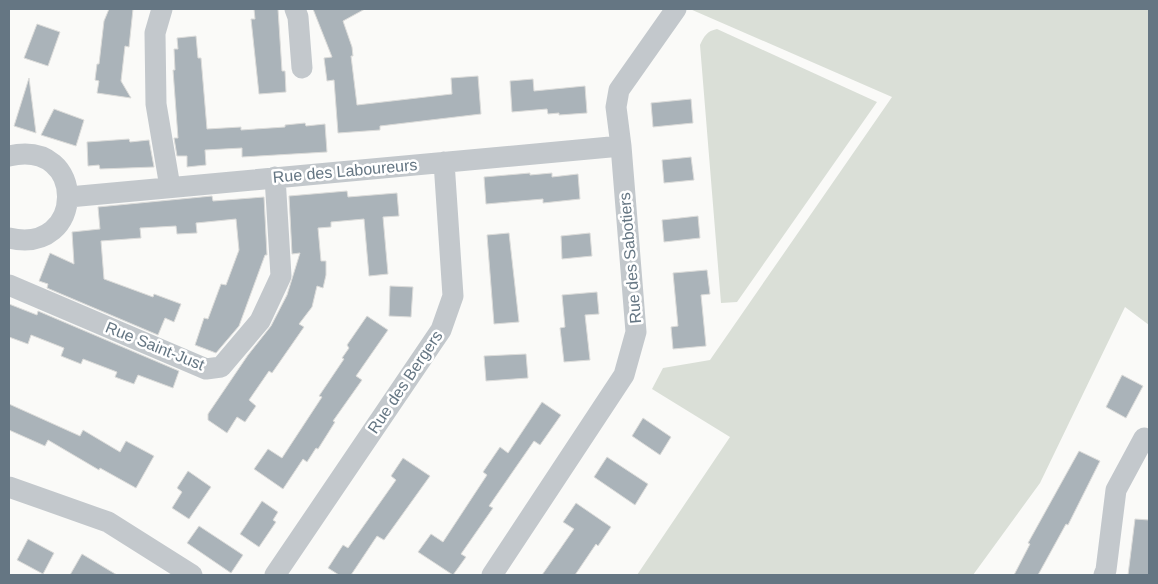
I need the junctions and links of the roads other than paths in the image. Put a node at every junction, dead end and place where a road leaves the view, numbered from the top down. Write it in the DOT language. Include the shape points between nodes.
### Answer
graph roads {
  1 [pos="162,9"];
  2 [pos="295,9"];
  3 [pos="676,9"];
  4 [pos="302,68"];
  5 [pos="621,146"];
  6 [pos="9,156"];
  7 [pos="444,162"];
  8 [pos="275,178"];
  9 [pos="170,187"];
  10 [pos="69,197"];
  11 [pos="9,239"];
  12 [pos="9,285"];
  13 [pos="1144,438"];
  14 [pos="9,487"];
  15 [pos="192,575"];
  16 [pos="275,575"];
  17 [pos="492,575"];
  18 [pos="1104,575"];
  1 -- 9 [label="street" via="155,33 156,104"];
  2 -- 4 [label="street"];
  3 -- 5 [label="street, Rue des Sabotiers" via="619,90 616,107"];
  5 -- 7 [label="street, Rue des Laboureurs"];
  5 -- 17 [label="street, Rue des Sabotiers" via="636,332 624,375"];
  6 -- 10 [label="street" via="22,153 49,160 60,170"];
  7 -- 8 [label="street, Rue des Laboureurs"];
  7 -- 16 [label="street, Rue des Bergers" via="453,296 441,330"];
  8 -- 9 [label="street, Rue des Laboureurs"];
  8 -- 12 [label="street, Rue Saint-Just" via="281,276 260,321 221,367 206,369"];
  9 -- 10 [label="street, Rue des Laboureurs"];
  10 -- 11 [label="street" via="67,211 50,233 37,239"];
  13 -- 18 [label="street" via="1116,490"];
  14 -- 15 [label="street" via="108,522"];
}
